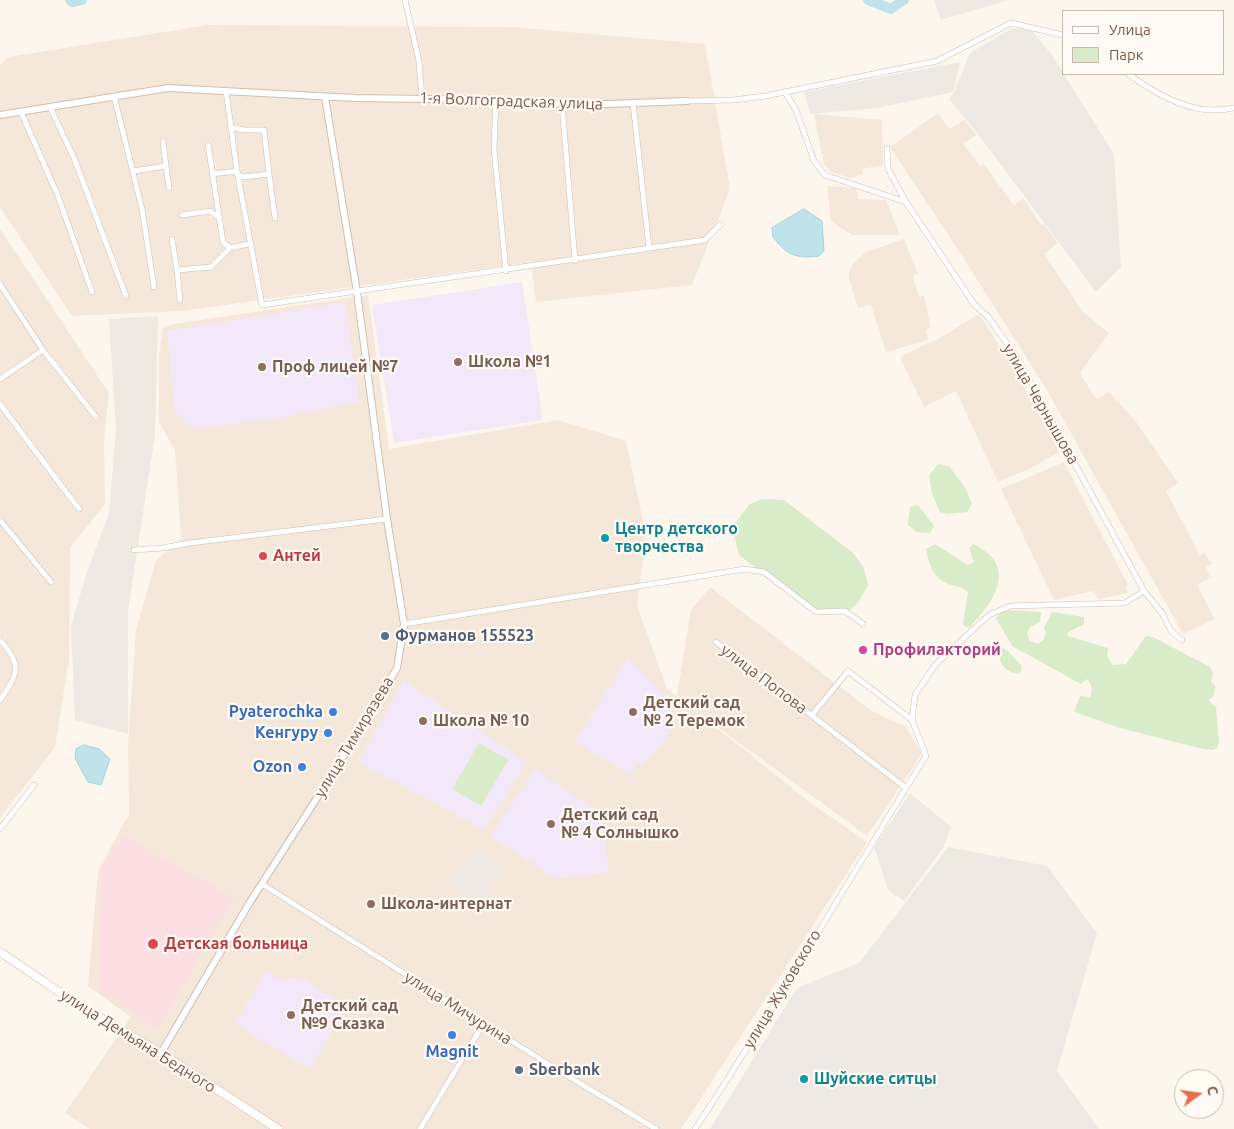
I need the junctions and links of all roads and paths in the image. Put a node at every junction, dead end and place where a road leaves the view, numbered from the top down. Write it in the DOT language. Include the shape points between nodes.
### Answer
graph roads {
  1 [pos="406,0"];
  2 [pos="1062,35"];
  3 [pos="1129,75"];
  4 [pos="226,91"];
  5 [pos="785,92"];
  6 [pos="114,96"];
  7 [pos="324,97"];
  8 [pos="422,98"];
  9 [pos="496,100"];
  10 [pos="687,101"];
  11 [pos="633,103"];
  12 [pos="562,104"];
  13 [pos="50,107"];
  14 [pos="1234,108"];
  15 [pos="21,112"];
  16 [pos="0,115"];
  17 [pos="231,127"];
  18 [pos="163,141"];
  19 [pos="208,144"];
  20 [pos="887,148"];
  21 [pos="166,166"];
  22 [pos="133,171"];
  23 [pos="237,172"];
  24 [pos="212,174"];
  25 [pos="269,174"];
  26 [pos="169,188"];
  27 [pos="906,202"];
  28 [pos="182,215"];
  29 [pos="219,218"];
  30 [pos="274,218"];
  31 [pos="722,224"];
  32 [pos="172,239"];
  33 [pos="249,244"];
  34 [pos="649,247"];
  35 [pos="230,248"];
  36 [pos="575,260"];
  37 [pos="177,270"];
  38 [pos="506,271"];
  39 [pos="0,284"];
  40 [pos="154,287"];
  41 [pos="92,292"];
  42 [pos="357,292"];
  43 [pos="126,296"];
  44 [pos="180,300"];
  45 [pos="43,350"];
  46 [pos="0,379"];
  47 [pos="0,404"];
  48 [pos="96,416"];
  49 [pos="79,510"];
  50 [pos="387,519"];
  51 [pos="0,520"];
  52 [pos="134,550"];
  53 [pos="51,582"];
  54 [pos="1144,591"];
  55 [pos="404,624"];
  56 [pos="863,624"];
  57 [pos="0,640"];
  58 [pos="1182,640"];
  59 [pos="716,642"];
  60 [pos="0,700"];
  61 [pos="812,715"];
  62 [pos="912,720"];
  63 [pos="34,785"];
  64 [pos="906,788"];
  65 [pos="0,829"];
  66 [pos="262,884"];
  67 [pos="0,952"];
  68 [pos="484,1023"];
  69 [pos="161,1053"];
  70 [pos="278,1129"];
  71 [pos="420,1129"];
  72 [pos="656,1129"];
  73 [pos="695,1129"];
  1 -- 8 [label="street" via="419,61"];
  2 -- 5 [label="street, 1-я Волгоградская улица" via="1011,22 937,61"];
  3 -- 14 [label="street" via="1158,95 1194,108"];
  4 -- 6 [label="street, 1-я Волгоградская улица" via="168,88"];
  4 -- 7 [label="street, 1-я Волгоградская улица"];
  4 -- 17 [label="street"];
  5 -- 10 [label="street, 1-я Волгоградская улица" via="733,100"];
  5 -- 27 [label="street" via="796,110 814,161 825,175"];
  6 -- 13 [label="street, 1-я Волгоградская улица"];
  6 -- 22 [label="street"];
  7 -- 8 [label="street, 1-я Волгоградская улица"];
  7 -- 42 [label="street, улица Тимирязева"];
  8 -- 9 [label="street, 1-я Волгоградская улица"];
  9 -- 12 [label="street, 1-я Волгоградская улица"];
  9 -- 38 [label="street" via="494,150"];
  10 -- 11 [label="street, 1-я Волгоградская улица"];
  11 -- 12 [label="street, 1-я Волгоградская улица"];
  11 -- 34 [label="street"];
  12 -- 36 [label="street"];
  13 -- 15 [label="street, 1-я Волгоградская улица"];
  13 -- 43 [label="street" via="74,158"];
  15 -- 16 [label="street, 1-я Волгоградская улица"];
  15 -- 41 [label="street" via="58,196"];
  17 -- 23 [label="street"];
  17 -- 25 [label="street" via="264,130"];
  18 -- 21 [label="street"];
  19 -- 24 [label="street"];
  20 -- 27 [label="street, улица Чернышова" via="888,169"];
  21 -- 22 [label="street"];
  21 -- 26 [label="street"];
  22 -- 40 [label="street"];
  23 -- 24 [label="street"];
  23 -- 25 [label="street" via="244,176"];
  23 -- 33 [label="street"];
  24 -- 29 [label="street"];
  25 -- 30 [label="street"];
  27 -- 54 [label="street, улица Чернышова" via="974,304 1018,360"];
  28 -- 29 [label="street" via="210,212"];
  29 -- 35 [label="street" via="223,242"];
  31 -- 34 [label="street" via="705,240"];
  32 -- 37 [label="street"];
  33 -- 35 [label="street"];
  33 -- 42 [label="street" via="262,305"];
  34 -- 36 [label="street"];
  35 -- 37 [label="street" via="211,268"];
  36 -- 38 [label="street"];
  37 -- 44 [label="street"];
  38 -- 42 [label="street"];
  39 -- 45 [label="street"];
  42 -- 50 [label="street, улица Тимирязева"];
  45 -- 46 [label="street"];
  45 -- 48 [label="street"];
  47 -- 49 [label="street"];
  50 -- 52 [label="street"];
  50 -- 55 [label="street, улица Тимирязева"];
  51 -- 53 [label="street"];
  54 -- 58 [label="street, улица Чернышова" via="1162,613 1171,631"];
  54 -- 62 [label="street" via="1125,603 1010,606 983,620 936,664 915,695"];
  55 -- 56 [label="street" via="745,569 764,572 816,612 845,611"];
  55 -- 66 [label="street, улица Тимирязева" via="396,668 383,692"];
  57 -- 60 [label="street" via="14,657 15,673"];
  59 -- 61 [label="street, улица Попова"];
  61 -- 62 [label="street, улица Попова" via="848,671"];
  61 -- 64 [label="street, улица Попова"];
  62 -- 64 [label="street, улица Жуковского" via="926,756"];
  63 -- 65 [label="street"];
  64 -- 73 [label="street, улица Жуковского" via="794,974"];
  66 -- 68 [label="street, улица Мичурина"];
  66 -- 69 [label="street, улица Тимирязева"];
  67 -- 69 [label="main road, улица Демьяна Бедного" via="83,1008"];
  68 -- 71 [label="street"];
  68 -- 72 [label="street, улица Мичурина"];
  69 -- 70 [label="main road, улица Демьяна Бедного"];
}
